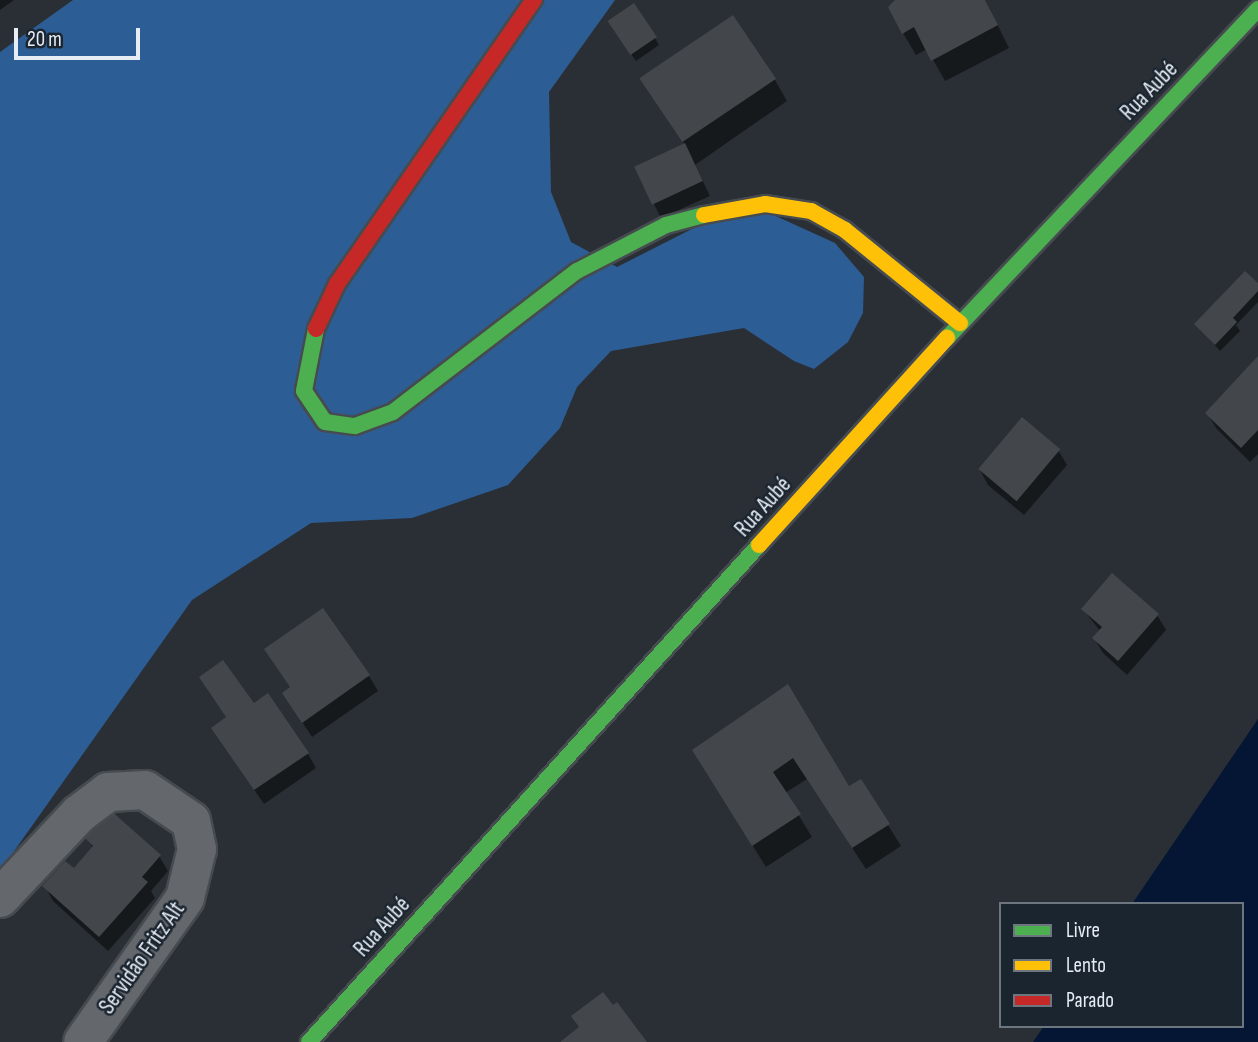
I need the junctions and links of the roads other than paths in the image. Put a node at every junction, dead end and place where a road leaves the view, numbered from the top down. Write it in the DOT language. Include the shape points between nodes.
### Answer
graph roads {
  1 [pos="534,0"];
  2 [pos="1258,9"];
  3 [pos="960,323"];
  4 [pos="0,898"];
  5 [pos="83,1042"];
  6 [pos="309,1042"];
  1 -- 3 [label="main road" via="337,284 312,339 304,391 325,422 355,426 393,412 577,271 666,225 765,204 811,211 845,230"];
  2 -- 3 [label="main road, Rua Aubé"];
  3 -- 6 [label="main road, Rua Aubé"];
  4 -- 5 [label="street, Servidão Fritz Alt" via="79,814 108,792 145,790 191,821 197,849 184,898"];
}
